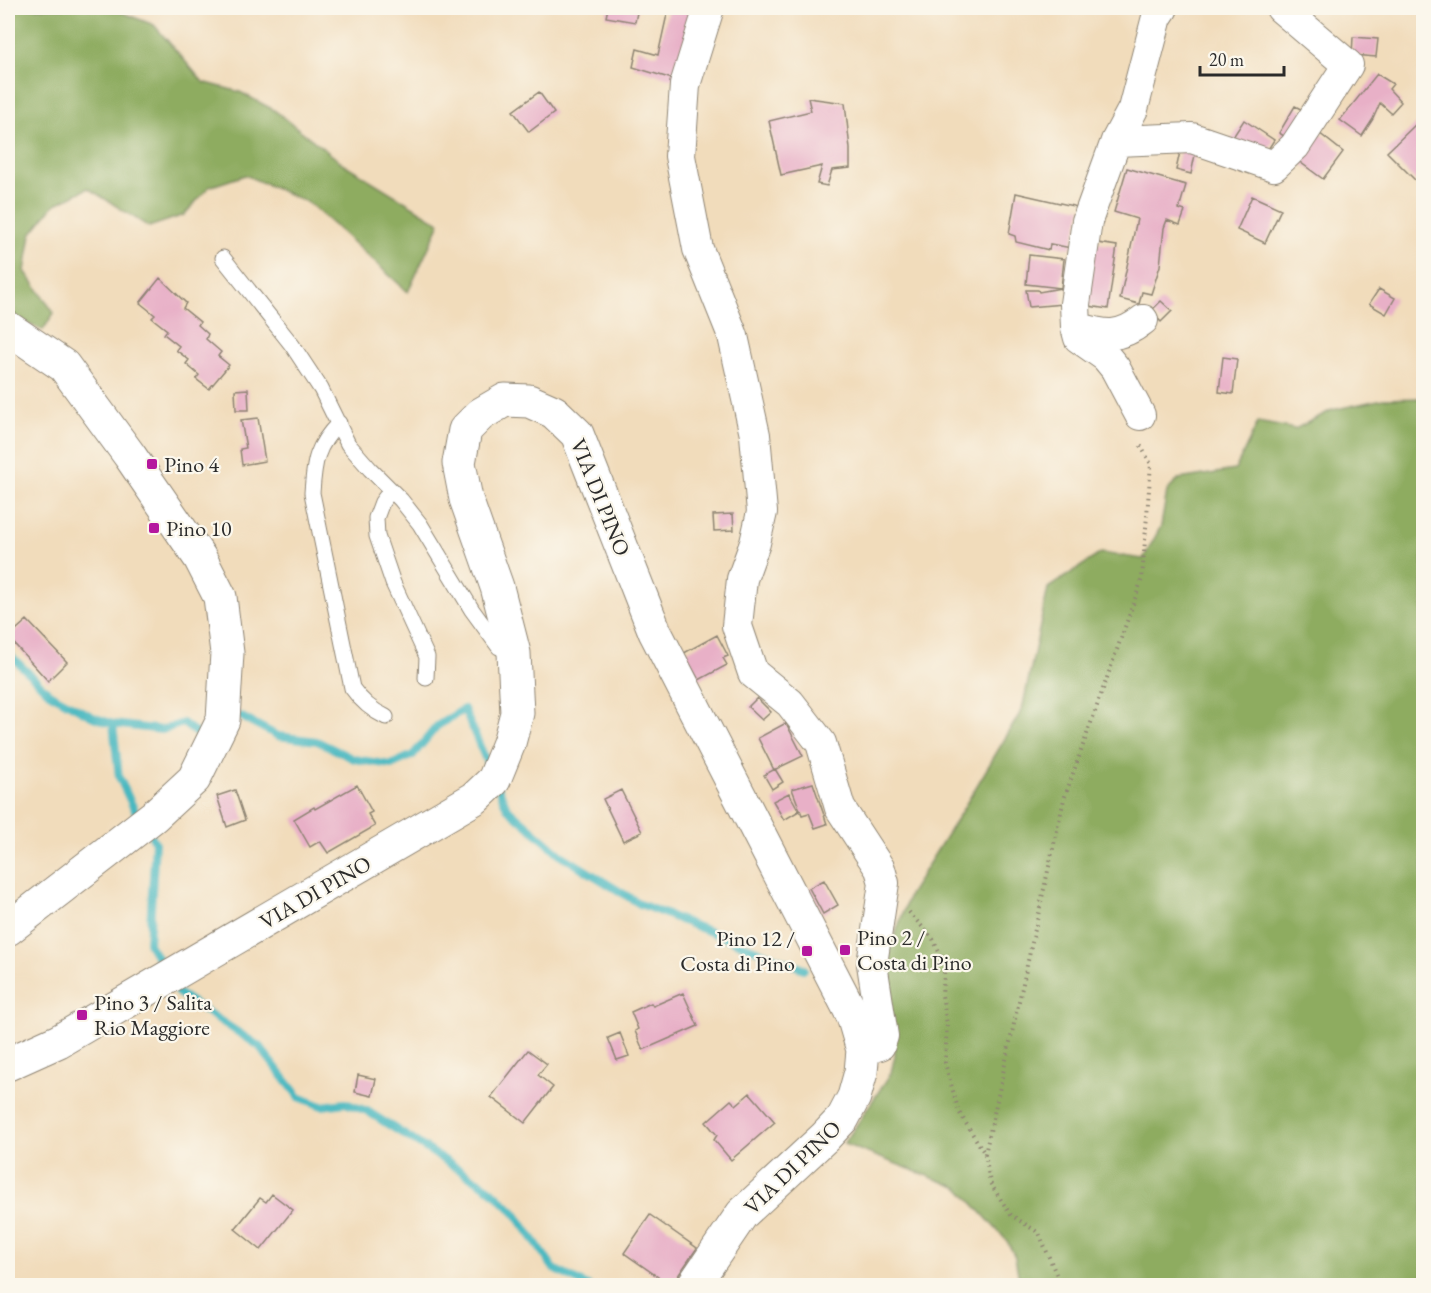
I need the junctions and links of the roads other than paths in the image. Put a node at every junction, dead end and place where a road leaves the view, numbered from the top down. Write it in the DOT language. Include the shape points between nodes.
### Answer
graph roads {
  1 [pos="709,8"];
  2 [pos="1163,8"];
  3 [pos="1281,8"];
  4 [pos="1116,141"];
  5 [pos="223,258"];
  6 [pos="1143,320"];
  7 [pos="1076,327"];
  8 [pos="8,328"];
  9 [pos="339,423"];
  10 [pos="1138,425"];
  11 [pos="391,490"];
  12 [pos="514,654"];
  13 [pos="426,678"];
  14 [pos="386,717"];
  15 [pos="8,929"];
  16 [pos="863,1050"];
  17 [pos="8,1064"];
  18 [pos="693,1286"];
  1 -- 16 [label="street" via="685,85 680,156 698,249 733,336 755,435 762,512 742,579 736,626 753,673 790,703 821,743 840,808 880,870 884,883 872,964 882,1036 880,1045"];
  2 -- 4 [label="street" via="1157,17 1133,109"];
  3 -- 4 [label="street" via="1348,65 1295,146 1274,166 1192,138"];
  4 -- 7 [label="street" via="1087,221 1075,304"];
  5 -- 9 [label="lane" via="292,345"];
  6 -- 7 [label="street" via="1117,334"];
  7 -- 10 [label="street" via="1079,338 1115,368"];
  8 -- 15 [label="street" via="64,366 200,558 220,597 228,653 223,720 194,779 154,816"];
  9 -- 11 [label="lane" via="348,444"];
  9 -- 14 [label="lane" via="318,452 312,493 352,687 360,699"];
  11 -- 12 [label="lane" via="420,524 499,647"];
  11 -- 13 [label="lane" via="376,518 377,536 426,657"];
  12 -- 16 [label="street, VIA DI PINO" via="497,587 466,499 459,464 465,430 481,414 505,400 529,401 554,412 577,434 655,632 853,1016"];
  12 -- 17 [label="street, VIA DI PINO" via="516,713 509,743 494,780 475,798 59,1041"];
  16 -- 18 [label="street, VIA DI PINO" via="854,1097 843,1118 742,1214"];
}
